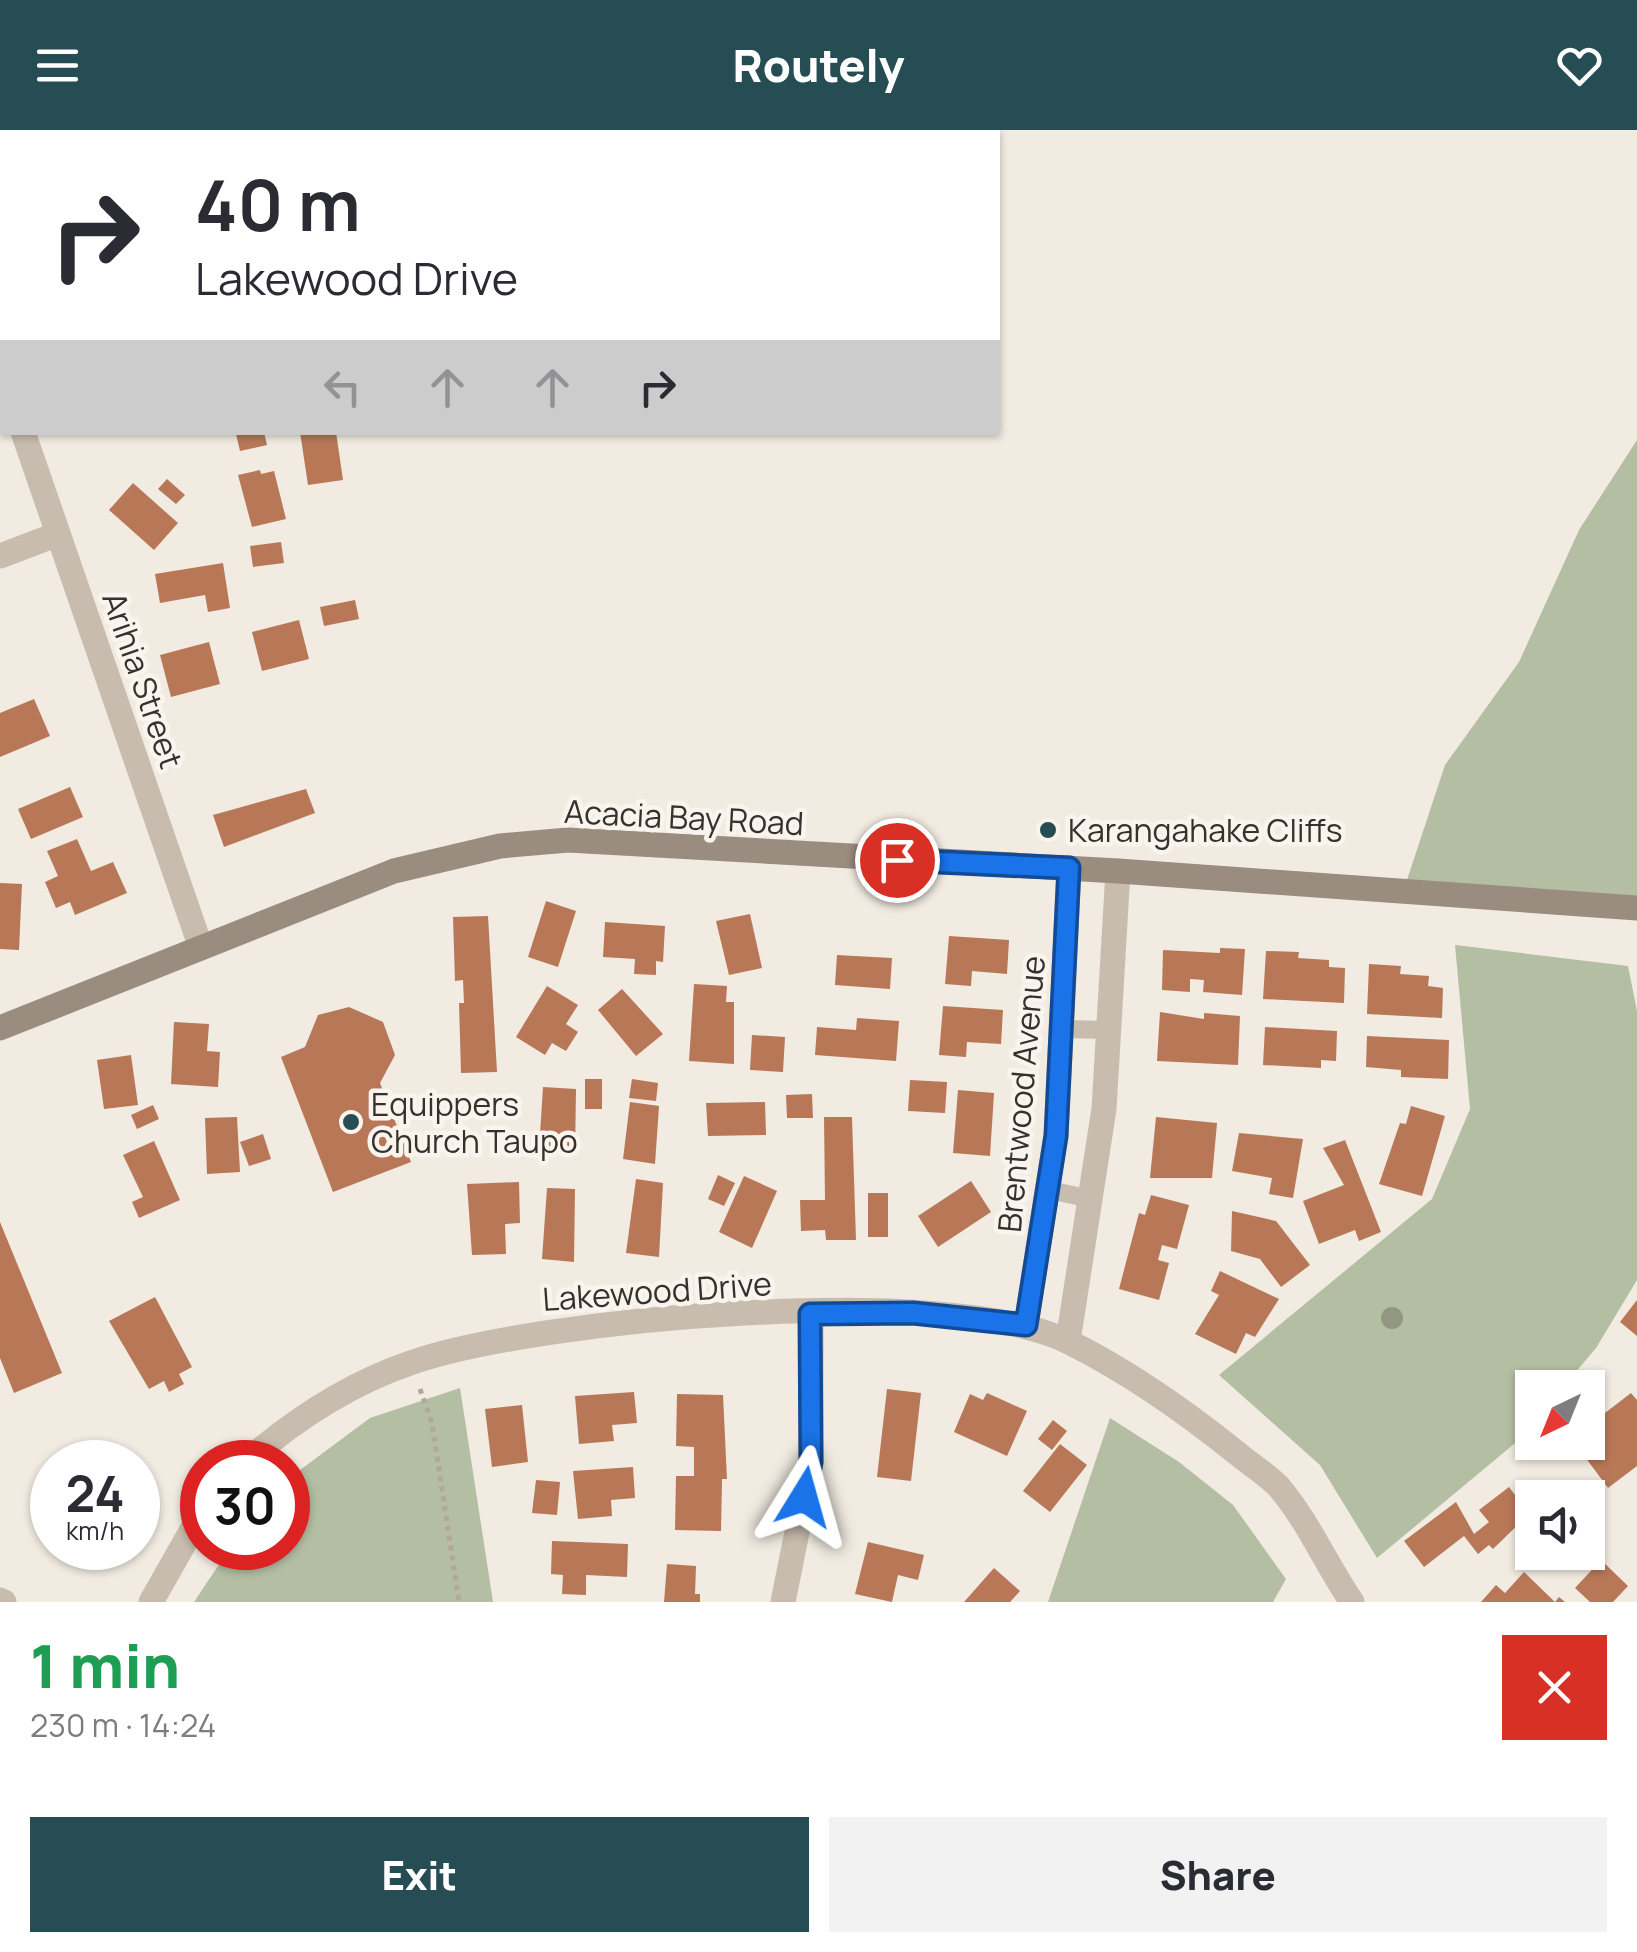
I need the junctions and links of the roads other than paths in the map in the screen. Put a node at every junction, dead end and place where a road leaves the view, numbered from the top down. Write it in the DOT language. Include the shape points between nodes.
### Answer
graph roads {
  1 [pos="24,435"];
  2 [pos="58,534"];
  3 [pos="0,556"];
  4 [pos="1069,868"];
  5 [pos="1118,871"];
  6 [pos="1637,908"];
  7 [pos="201,948"];
  8 [pos="0,1028"];
  9 [pos="1062,1028"];
  10 [pos="1110,1030"];
  11 [pos="1050,1190"];
  12 [pos="1090,1199"];
  13 [pos="810,1314"];
  14 [pos="1026,1325"];
  15 [pos="1068,1341"];
  16 [pos="274,1440"];
  17 [pos="180,1551"];
  18 [pos="151,1602"];
  19 [pos="783,1602"];
  20 [pos="1352,1602"];
  1 -- 2 [label="street, Arihia Street"];
  2 -- 3 [label="street"];
  2 -- 7 [label="street, Arihia Street"];
  4 -- 5 [label="street, Acacia Bay Road"];
  4 -- 7 [label="street, Acacia Bay Road" via="586,841 500,846 394,871"];
  4 -- 9 [label="street, Brentwood Avenue"];
  5 -- 6 [label="street, Acacia Bay Road"];
  5 -- 10 [label="street"];
  7 -- 8 [label="street, Acacia Bay Road"];
  9 -- 10 [label="lane"];
  9 -- 11 [label="street, Brentwood Avenue"];
  10 -- 12 [label="street"];
  11 -- 12 [label="lane"];
  11 -- 14 [label="street, Brentwood Avenue"];
  12 -- 15 [label="street"];
  13 -- 14 [label="street, Lakewood Drive" via="913,1313"];
  13 -- 16 [label="street, Lakewood Drive" via="532,1332 411,1363 318,1406"];
  13 -- 19 [label="street" via="811,1462"];
  14 -- 15 [label="street, Lakewood Drive"];
  15 -- 20 [label="street, Lakewood Drive" via="1189,1414 1279,1487"];
  17 -- 18 [label="street"];
}
